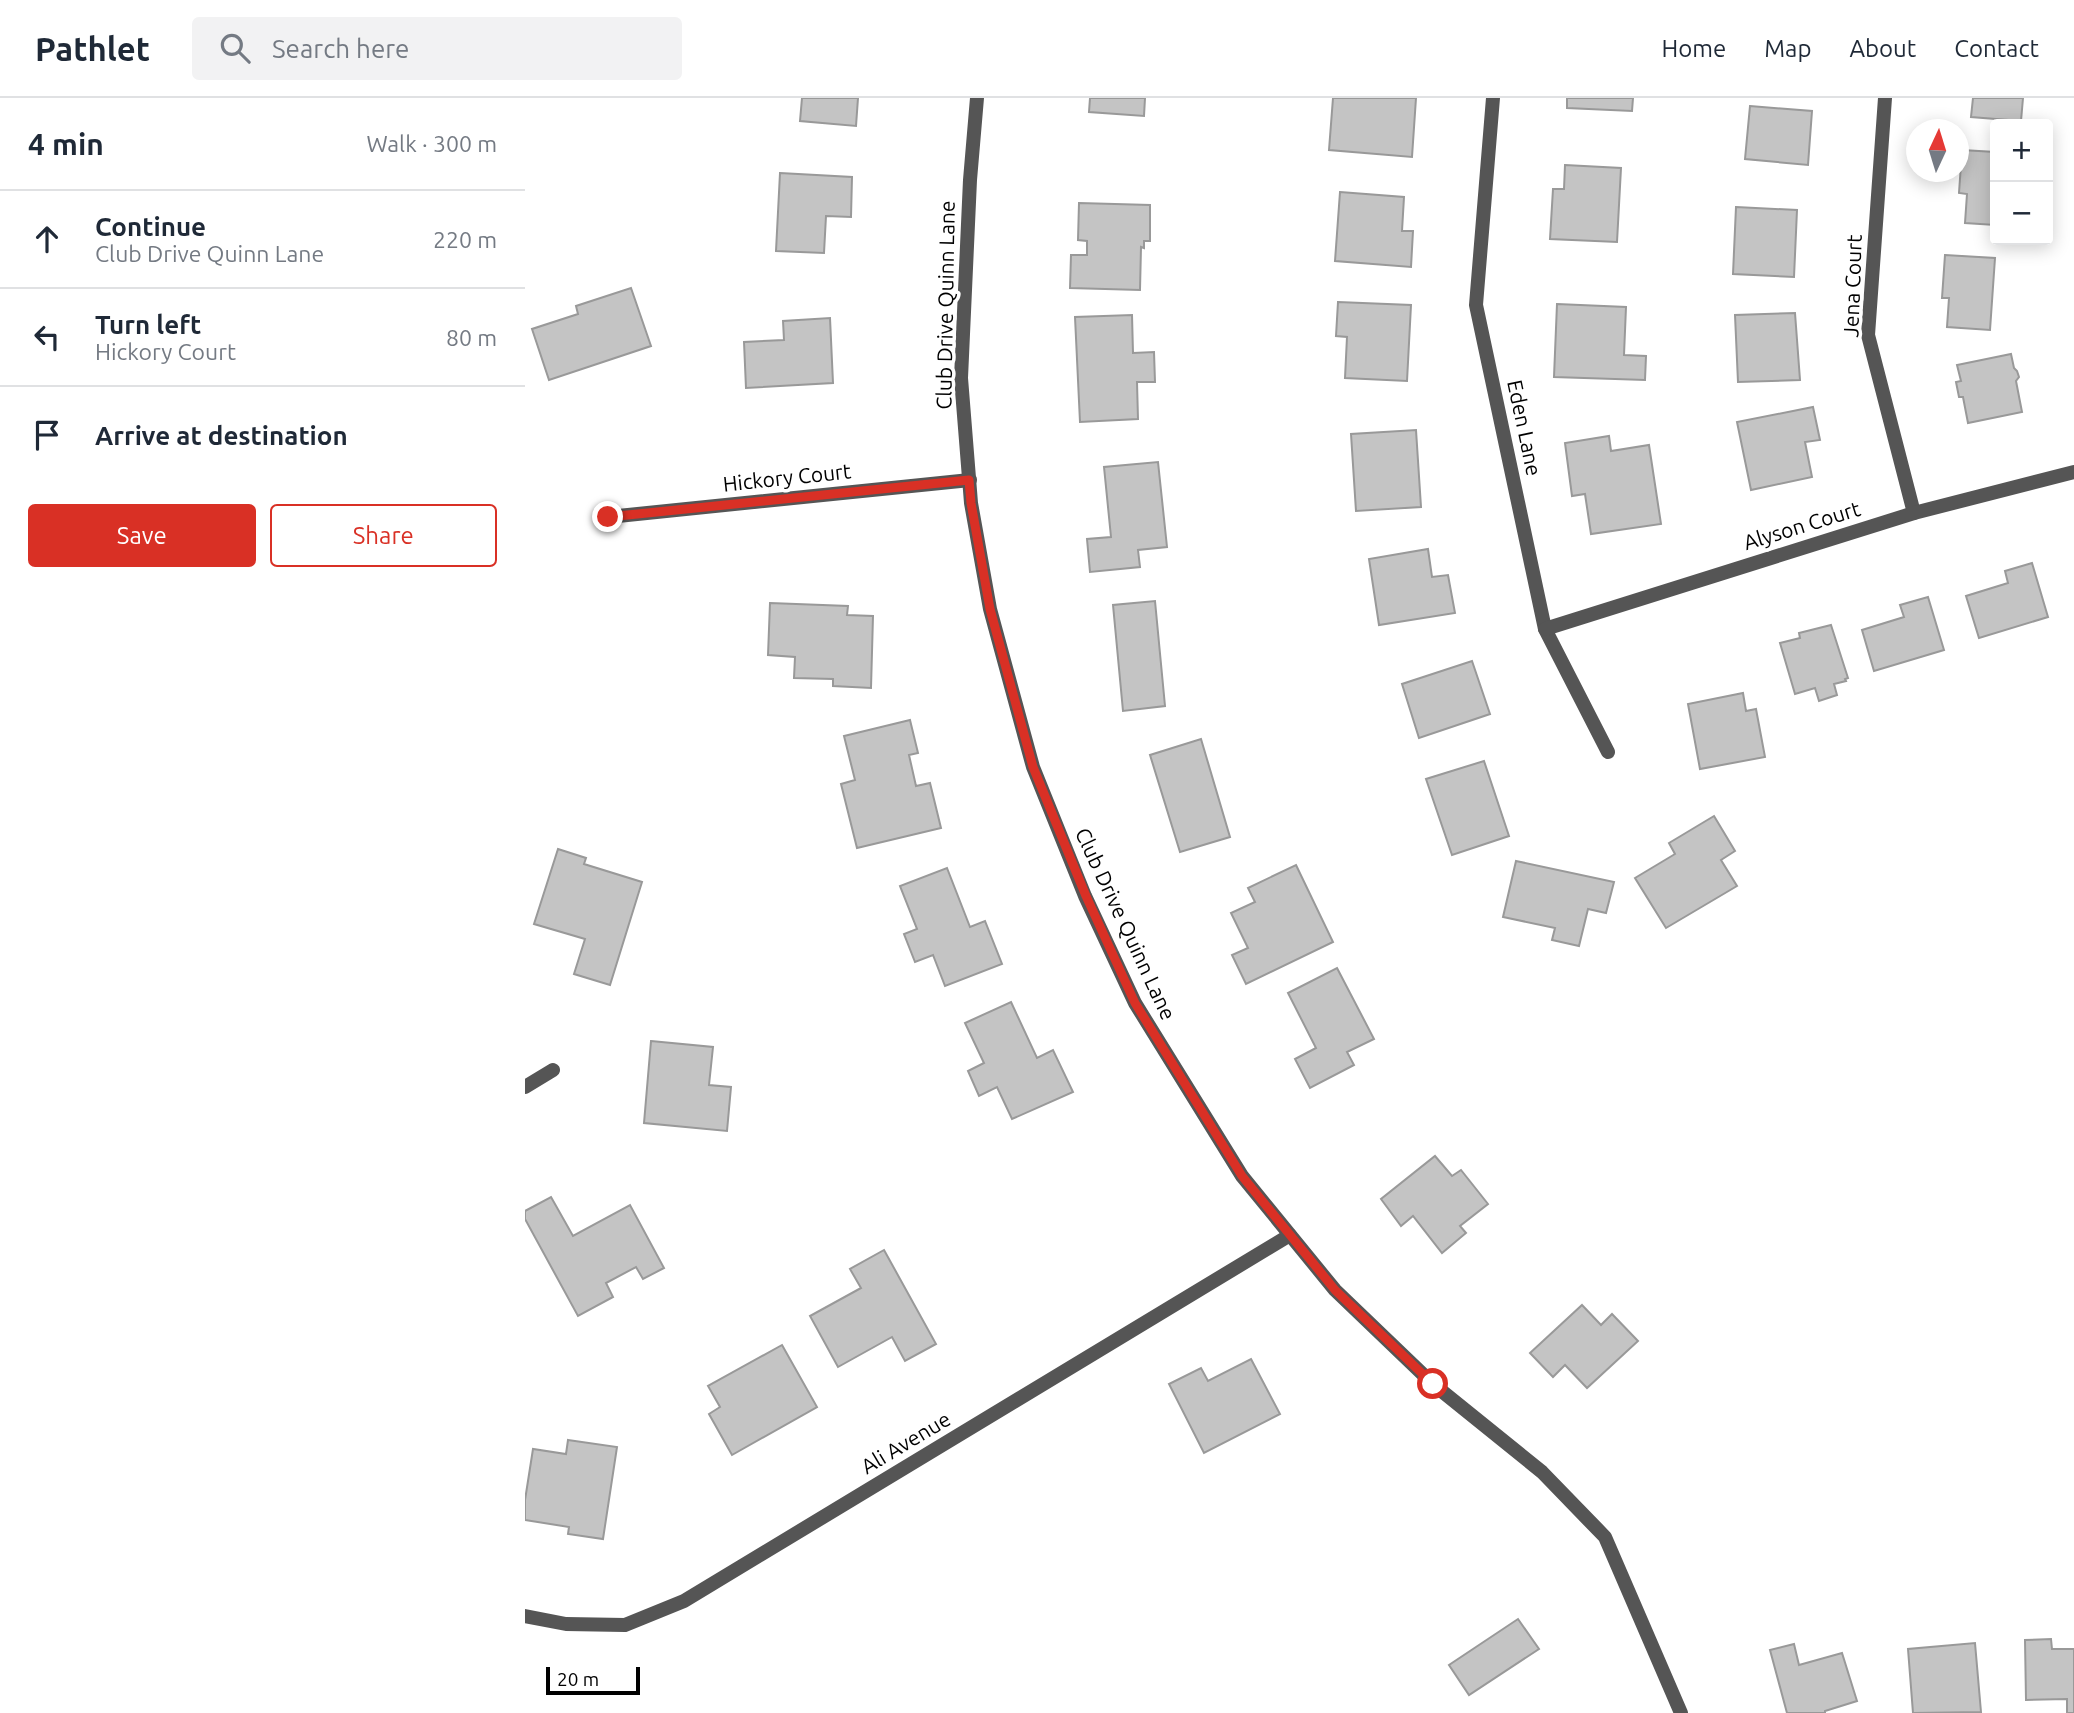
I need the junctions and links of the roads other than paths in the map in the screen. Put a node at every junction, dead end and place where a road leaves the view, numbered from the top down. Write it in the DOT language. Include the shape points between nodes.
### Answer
graph roads {
  1 [pos="977,98"];
  2 [pos="1493,98"];
  3 [pos="1885,98"];
  4 [pos="2074,472"];
  5 [pos="969,480"];
  6 [pos="1914,513"];
  7 [pos="608,517"];
  8 [pos="1545,629"];
  9 [pos="1608,752"];
  10 [pos="553,1070"];
  11 [pos="525,1087"];
  12 [pos="1290,1235"];
  13 [pos="525,1616"];
  14 [pos="1681,1713"];
  1 -- 5 [label="street, Club Drive Quinn Lane" via="961,378"];
  2 -- 8 [label="street, Eden Lane" via="1476,305"];
  3 -- 6 [label="street, Jena Court" via="1868,335"];
  4 -- 6 [label="street, Alyson Court"];
  5 -- 7 [label="street, Hickory Court"];
  5 -- 12 [label="street, Club Drive Quinn Lane" via="990,609 1033,767 1086,896 1135,1003 1242,1176"];
  6 -- 8 [label="street, Alyson Court"];
  8 -- 9 [label="street, Eden Lane"];
  10 -- 11 [label="street"];
  12 -- 13 [label="street, Ali Avenue" via="684,1601 625,1625 566,1624"];
  12 -- 14 [label="street, Club Drive Quinn Lane" via="1335,1290 1413,1365 1542,1472 1605,1537"];
}
